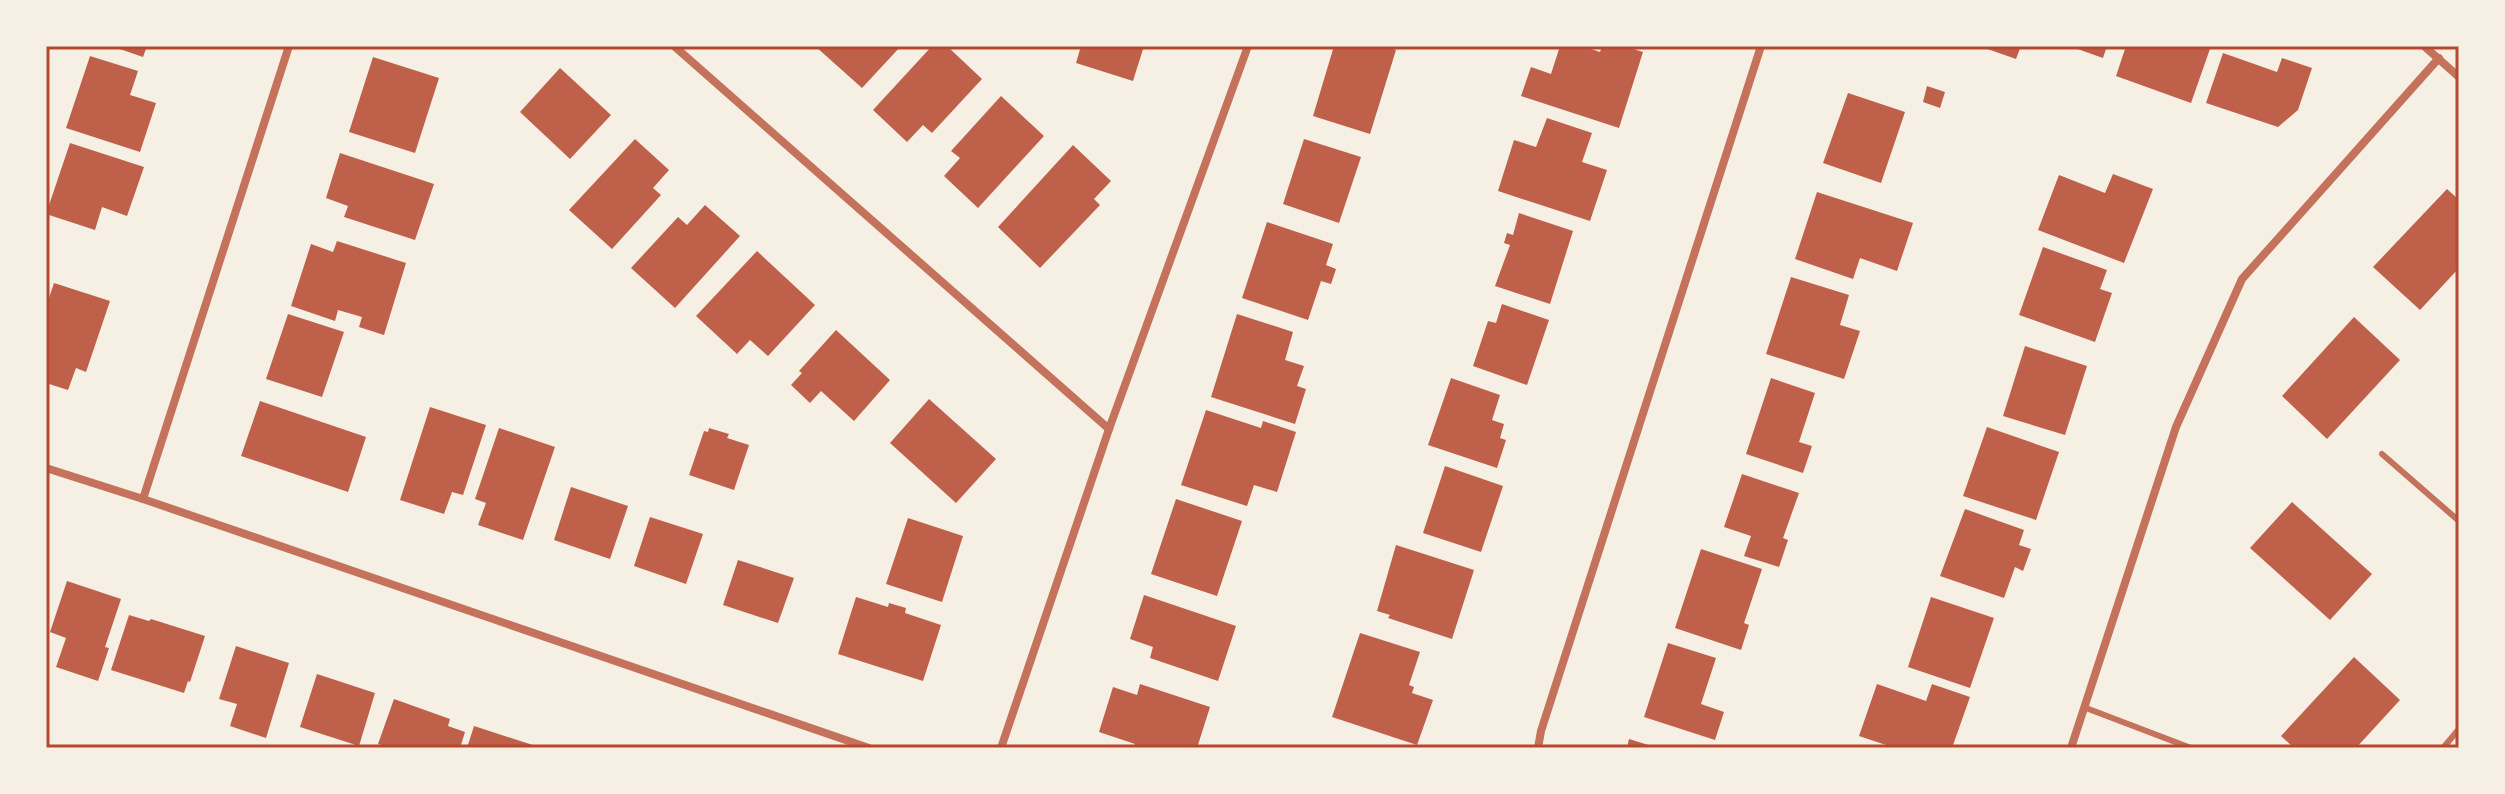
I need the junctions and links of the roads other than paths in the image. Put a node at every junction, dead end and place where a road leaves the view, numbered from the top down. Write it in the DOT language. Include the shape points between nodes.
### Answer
graph roads {
  1 [pos="289,46"];
  2 [pos="674,46"];
  3 [pos="1248,46"];
  4 [pos="1761,46"];
  5 [pos="2424,46"];
  6 [pos="2439,58"];
  7 [pos="2459,77"];
  8 [pos="1109,429"];
  9 [pos="2382,454"];
  10 [pos="46,468"];
  11 [pos="143,499"];
  12 [pos="2459,521"];
  13 [pos="2086,708"];
  14 [pos="2459,729"];
  15 [pos="869,748"];
  16 [pos="1001,748"];
  17 [pos="1538,748"];
  18 [pos="2071,748"];
  19 [pos="2191,748"];
  20 [pos="2443,748"];
  1 -- 11 [label="street"];
  2 -- 8 [label="street"];
  3 -- 8 [label="street"];
  4 -- 17 [label="street"];
  5 -- 6 [label="street"];
  6 -- 7 [label="street"];
  6 -- 13 [label="street" via="2242,279 2176,427"];
  8 -- 16 [label="street"];
  9 -- 12 [label="lane"];
  10 -- 11 [label="street"];
  11 -- 15 [label="street"];
  13 -- 18 [label="street"];
  13 -- 19 [label="lane"];
  14 -- 20 [label="lane"];
}
